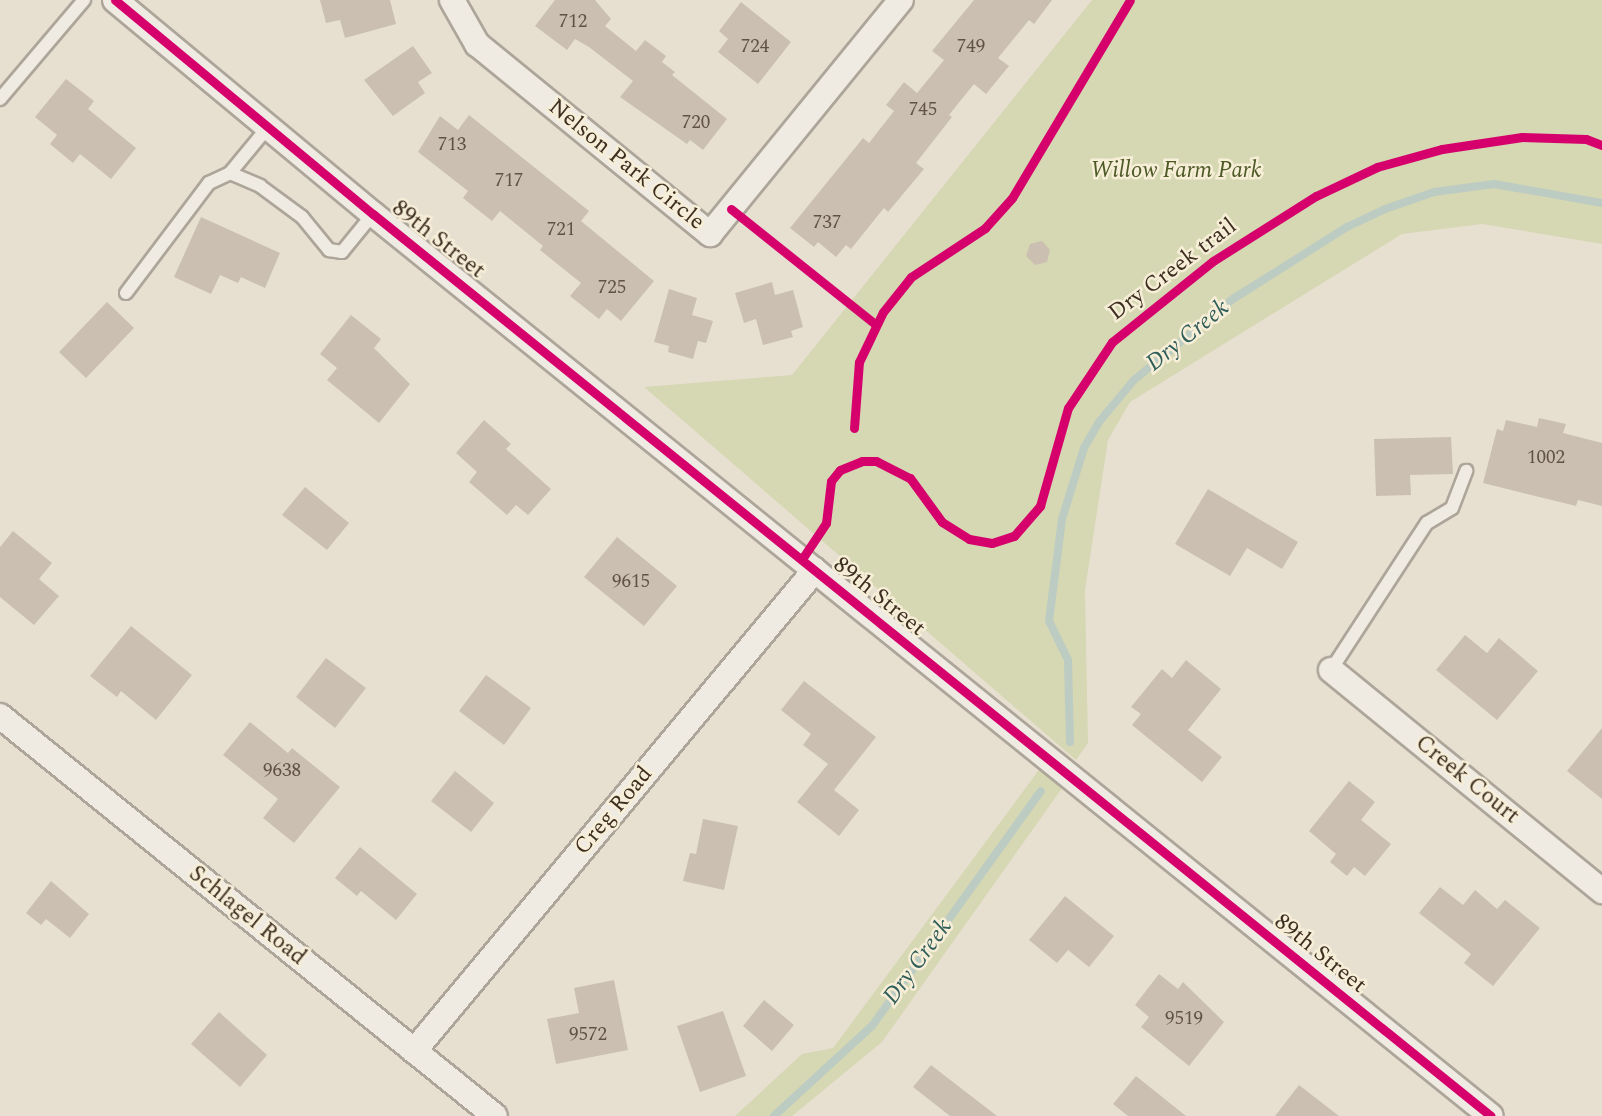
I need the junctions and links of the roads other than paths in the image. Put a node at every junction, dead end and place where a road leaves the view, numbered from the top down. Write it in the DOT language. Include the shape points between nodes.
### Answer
graph roads {
  1 [pos="84,0"];
  2 [pos="115,0"];
  3 [pos="452,0"];
  4 [pos="901,0"];
  5 [pos="0,99"];
  6 [pos="268,127"];
  7 [pos="230,173"];
  8 [pos="373,214"];
  9 [pos="126,293"];
  10 [pos="1466,471"];
  11 [pos="815,570"];
  12 [pos="1331,670"];
  13 [pos="0,716"];
  14 [pos="1602,891"];
  15 [pos="414,1051"];
  16 [pos="495,1116"];
  17 [pos="1490,1116"];
  1 -- 5 [label="lane"];
  2 -- 6 [label="street, 89th Street"];
  3 -- 4 [label="street, Nelson Park Circle" via="477,44 710,234"];
  6 -- 7 [label="lane"];
  6 -- 8 [label="street, 89th Street"];
  7 -- 8 [label="lane" via="260,186 302,218 329,250 342,251"];
  7 -- 9 [label="lane" via="209,183"];
  8 -- 11 [label="street, 89th Street"];
  10 -- 12 [label="lane" via="1452,508 1427,523"];
  11 -- 15 [label="street, Creg Road"];
  11 -- 17 [label="street, 89th Street"];
  12 -- 14 [label="street, Creek Court"];
  13 -- 15 [label="street, Schlagel Road"];
  15 -- 16 [label="street, Schlagel Road"];
}
